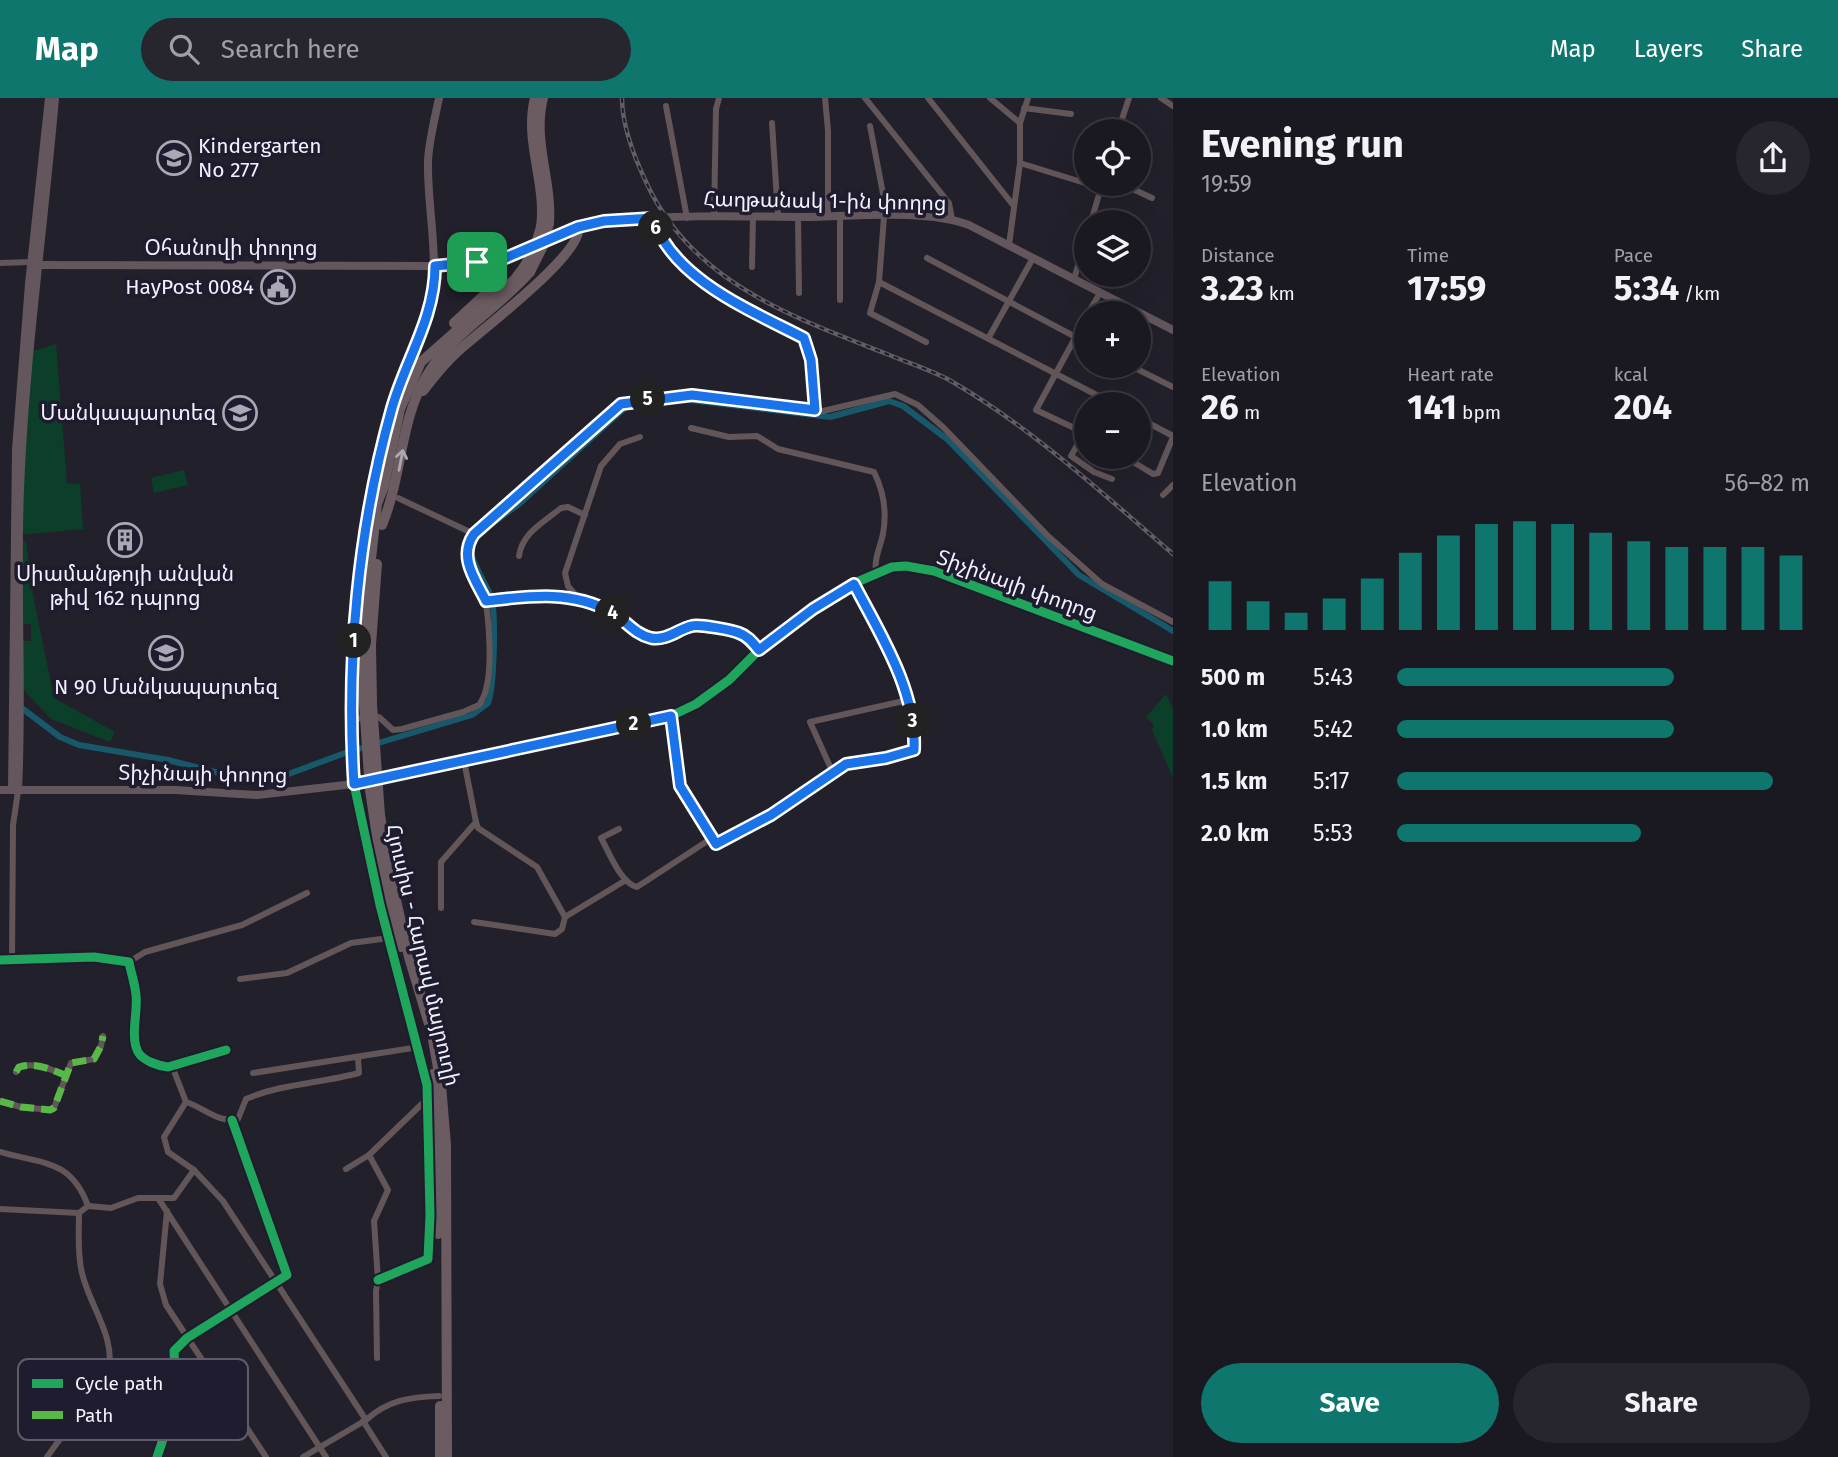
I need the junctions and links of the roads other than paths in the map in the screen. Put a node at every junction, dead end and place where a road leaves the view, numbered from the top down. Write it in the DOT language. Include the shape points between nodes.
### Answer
graph roads {
  1 [pos="49,98"];
  2 [pos="55,98"];
  3 [pos="439,98"];
  4 [pos="535,98"];
  5 [pos="543,98"];
  6 [pos="719,98"];
  7 [pos="825,98"];
  8 [pos="865,98"];
  9 [pos="928,98"];
  10 [pos="990,98"];
  11 [pos="1028,98"];
  12 [pos="1129,98"];
  13 [pos="1161,98"];
  14 [pos="666,106"];
  15 [pos="1173,106"];
  16 [pos="1024,108"];
  17 [pos="1071,114"];
  18 [pos="1122,119"];
  19 [pos="772,123"];
  20 [pos="1020,123"];
  21 [pos="870,126"];
  22 [pos="1020,163"];
  23 [pos="1074,178"];
  24 [pos="1148,196"];
  25 [pos="1152,198"];
  26 [pos="1013,205"];
  27 [pos="753,216"];
  28 [pos="778,216"];
  29 [pos="798,216"];
  30 [pos="828,216"];
  31 [pos="840,216"];
  32 [pos="884,216"];
  33 [pos="714,217"];
  34 [pos="653,218"];
  35 [pos="687,218"];
  36 [pos="952,219"];
  37 [pos="545,225"];
  38 [pos="578,227"];
  39 [pos="1009,245"];
  40 [pos="926,258"];
  41 [pos="1033,258"];
  42 [pos="503,259"];
  43 [pos="0,263"];
  44 [pos="34,264"];
  45 [pos="434,264"];
  46 [pos="752,267"];
  47 [pos="527,270"];
  48 [pos="1074,279"];
  49 [pos="879,282"];
  50 [pos="1089,287"];
  51 [pos="799,293"];
  52 [pos="1100,293"];
  53 [pos="839,300"];
  54 [pos="1008,301"];
  55 [pos="1096,301"];
  56 [pos="1169,325"];
  57 [pos="1173,330"];
  58 [pos="1074,336"];
  59 [pos="989,337"];
  60 [pos="1074,339"];
  61 [pos="926,342"];
  62 [pos="421,362"];
  63 [pos="1055,372"];
  64 [pos="1151,376"];
  65 [pos="1173,387"];
  66 [pos="1092,392"];
  67 [pos="414,404"];
  68 [pos="815,410"];
  69 [pos="1151,424"];
  70 [pos="691,428"];
  71 [pos="1074,428"];
  72 [pos="1173,436"];
  73 [pos="640,438"];
  74 [pos="1090,469"];
  75 [pos="1145,469"];
  76 [pos="1112,479"];
  77 [pos="1173,485"];
  78 [pos="376,494"];
  79 [pos="1163,495"];
  80 [pos="398,498"];
  81 [pos="584,515"];
  82 [pos="382,525"];
  83 [pos="474,534"];
  84 [pos="519,556"];
  85 [pos="876,573"];
  86 [pos="854,584"];
  87 [pos="578,598"];
  88 [pos="490,601"];
  89 [pos="1173,622"];
  90 [pos="759,650"];
  91 [pos="1173,661"];
  92 [pos="908,700"];
  93 [pos="368,704"];
  94 [pos="671,716"];
  95 [pos="351,719"];
  96 [pos="464,761"];
  97 [pos="833,773"];
  98 [pos="354,784"];
  99 [pos="0,790"];
  100 [pos="15,793"];
  101 [pos="476,822"];
  102 [pos="619,829"];
  103 [pos="712,838"];
  104 [pos="385,868"];
  105 [pos="626,880"];
  106 [pos="307,893"];
  107 [pos="441,908"];
  108 [pos="565,917"];
  109 [pos="474,922"];
  110 [pos="389,938"];
  111 [pos="0,960"];
  112 [pos="12,960"];
  113 [pos="129,962"];
  114 [pos="240,979"];
  115 [pos="103,1036"];
  116 [pos="419,1047"];
  117 [pos="226,1050"];
  118 [pos="358,1058"];
  119 [pos="172,1066"];
  120 [pos="16,1072"];
  121 [pos="253,1073"];
  122 [pos="65,1074"];
  123 [pos="428,1098"];
  124 [pos="0,1101"];
  125 [pos="186,1102"];
  126 [pos="437,1110"];
  127 [pos="232,1120"];
  128 [pos="427,1146"];
  129 [pos="0,1152"];
  130 [pos="369,1155"];
  131 [pos="346,1169"];
  132 [pos="194,1170"];
  133 [pos="438,1193"];
  134 [pos="158,1198"];
  135 [pos="88,1206"];
  136 [pos="0,1209"];
  137 [pos="167,1211"];
  138 [pos="79,1213"];
  139 [pos="378,1280"];
  140 [pos="277,1283"];
  141 [pos="232,1310"];
  142 [pos="187,1338"];
  143 [pos="377,1358"];
  144 [pos="111,1359"];
  145 [pos="174,1359"];
  146 [pos="200,1359"];
  147 [pos="439,1396"];
  148 [pos="365,1420"];
  149 [pos="248,1430"];
  150 [pos="59,1440"];
  151 [pos="163,1440"];
  152 [pos="321,1449"];
  153 [pos="47,1457"];
  154 [pos="157,1457"];
  155 [pos="266,1457"];
  156 [pos="303,1457"];
  157 [pos="326,1457"];
  158 [pos="386,1457"];
  159 [pos="440,1457"];
  160 [pos="447,1457"];
  1 -- 44 [label="main road"];
  2 -- 44 [label="main road"];
  3 -- 45 [label="main road" via="428,160"];
  4 -- 37 [label="highway, Հյուսիս - Հարավ մայրուղի" via="532,135"];
  5 -- 37 [label="highway, Հյուսիս - Հարավ մայրուղի" via="539,135 549,196"];
  6 -- 33 [label="street"];
  7 -- 30 [label="street"];
  8 -- 36 [label="street" via="948,203"];
  9 -- 26 [label="street"];
  10 -- 20 [label="street"];
  11 -- 16 [label="street"];
  12 -- 18 [label="street"];
  13 -- 15 [label="street"];
  14 -- 35 [label="street"];
  16 -- 17 [label="street"];
  16 -- 20 [label="street"];
  19 -- 28 [label="street"];
  20 -- 22 [label="street"];
  21 -- 32 [label="street" via="882,178"];
  22 -- 23 [label="street"];
  22 -- 26 [label="street"];
  24 -- 25 [label="street"];
  26 -- 39 [label="street"];
  27 -- 28 [label="main road, Հաղթանակ 1-ին փողոց"];
  27 -- 33 [label="main road, Հաղթանակ 1-ին փողոց"];
  27 -- 46 [label="street"];
  28 -- 29 [label="main road, Հաղթանակ 1-ին փողոց"];
  29 -- 30 [label="main road, Հաղթանակ 1-ին փողոց"];
  29 -- 51 [label="street"];
  30 -- 31 [label="main road, Հաղթանակ 1-ին փողոց"];
  31 -- 32 [label="main road, Հաղթանակ 1-ին փողոց"];
  31 -- 53 [label="street"];
  32 -- 36 [label="main road, Հաղթանակ 1-ին փողոց"];
  32 -- 49 [label="street"];
  33 -- 35 [label="main road, Հաղթանակ 1-ին փողոց"];
  34 -- 35 [label="main road, Հաղթանակ 1-ին փողոց"];
  34 -- 38 [label="main road, Հաղթանակ 1-ին փողոց"];
  34 -- 68 [label="street" via="671,252 708,283 740,306 804,338 811,360"];
  36 -- 39 [label="main road, Հաղթանակ 1-ին փողոց"];
  37 -- 47 [label="highway, Հյուսիս - Հարավ մայրուղի, bridge"];
  38 -- 42 [label="main road, Օհանովի փողոց"];
  38 -- 67 [label="highway" via="578,238 548,274 460,349"];
  39 -- 41 [label="main road, Հաղթանակ 1-ին փողոց"];
  40 -- 54 [label="street"];
  41 -- 48 [label="main road, Հաղթանակ 1-ին փողոց"];
  41 -- 54 [label="street"];
  42 -- 45 [label="main road, Օհանովի փողոց"];
  42 -- 62 [label="highway" via="489,292 426,350"];
  43 -- 44 [label="street, Օհանովի փողոց"];
  44 -- 45 [label="main road, Օհանովի փողոց" via="229,260"];
  44 -- 100 [label="main road" via="16,540"];
  45 -- 78 [label="main road" via="427,319 393,406"];
  47 -- 62 [label="highway, Հյուսիս - Հարավ մայրուղի"];
  47 -- 67 [label="highway, Հյուսիս - Հարավ մայրուղի" via="506,298 446,348 425,377"];
  49 -- 59 [label="street"];
  49 -- 61 [label="street" via="871,315"];
  50 -- 52 [label="main road, Հաղթանակ 1-ին փողոց"];
  52 -- 55 [label="street"];
  52 -- 56 [label="main road, Հաղթանակ 1-ին փողոց"];
  54 -- 58 [label="street"];
  54 -- 59 [label="street"];
  56 -- 57 [label="main road, Հաղթանակ 1-ին փողոց"];
  59 -- 63 [label="street"];
  60 -- 63 [label="street"];
  62 -- 78 [label="highway, Հյուսիս - Հարավ մայրուղի" via="400,409 384,486"];
  63 -- 66 [label="street"];
  63 -- 71 [label="street" via="1036,410"];
  64 -- 65 [label="street"];
  82 -- 67 [label="highway, Հյուսիս - Հարավ մայրուղի, one-way" via="394,498"];
  68 -- 83 [label="street" via="692,395 621,404"];
  68 -- 89 [label="street" via="887,395 904,396 944,428 1048,536 1102,584"];
  69 -- 72 [label="street"];
  70 -- 85 [label="street" via="729,437 757,436 778,449 874,472 884,492"];
  72 -- 75 [label="street" via="1158,473"];
  73 -- 81 [label="street" via="620,444 600,466"];
  74 -- 76 [label="street"];
  77 -- 79 [label="street"];
  78 -- 82 [label="highway, Հյուսիս - Հարավ մայրուղի"];
  78 -- 93 [label="highway, Հյուսիս - Հարավ մայրուղի" via="362,642"];
  78 -- 95 [label="main road" via="358,598"];
  80 -- 83 [label="street"];
  81 -- 84 [label="street" via="561,508 527,535"];
  81 -- 87 [label="street" via="565,573"];
  82 -- 93 [label="highway, Հյուսիս - Հարավ մայրուղի"];
  83 -- 88 [label="street" via="465,551 468,564"];
  85 -- 86 [label="street, Տիչինայի փողոց"];
  85 -- 91 [label="street, Տիչինայի փողոց" via="906,566 934,571"];
  86 -- 90 [label="street, Տիչինայի փողոց"];
  86 -- 92 [label="street"];
  87 -- 88 [label="street" via="531,596"];
  87 -- 90 [label="street" via="654,639 693,625 738,632"];
  88 -- 95 [label="street" via="487,686 479,705 393,730 379,717"];
  90 -- 94 [label="street, Տիչինայի փողոց" via="729,680"];
  92 -- 97 [label="street" via="914,750 846,764"];
  92 -- 97 [label="street" via="810,722"];
  93 -- 104 [label="highway, Հյուսիս - Հարավ մայրուղի, bridge" via="370,790"];
  94 -- 96 [label="street, Տիչինայի փողոց"];
  94 -- 103 [label="street" via="680,786"];
  95 -- 98 [label="main road"];
  96 -- 98 [label="street, Տիչինայի փողոց"];
  96 -- 101 [label="street"];
  97 -- 103 [label="street" via="771,815 716,844"];
  98 -- 100 [label="main road, Տիչինայի փողոց" via="257,795 187,790"];
  98 -- 110 [label="street"];
  99 -- 100 [label="main road, Տիչինայի փողոց"];
  100 -- 112 [label="street"];
  101 -- 107 [label="street" via="441,862"];
  101 -- 108 [label="street" via="478,828 537,867"];
  102 -- 105 [label="street" via="601,838"];
  103 -- 105 [label="street" via="647,883 633,887"];
  104 -- 126 [label="highway, Հյուսիս - Հարավ մայրուղի" via="426,1038"];
  104 -- 160 [label="highway, Հյուսիս - Հարավ մայրուղի" via="432,1034 441,1085 446,1145"];
  105 -- 108 [label="street"];
  106 -- 113 [label="street" via="242,925 145,952"];
  108 -- 109 [label="street" via="555,934"];
  110 -- 114 [label="street" via="351,943 287,973"];
  110 -- 116 [label="street"];
  111 -- 112 [label="street"];
  112 -- 113 [label="street" via="94,957"];
  113 -- 119 [label="street" via="136,995 138,1053 159,1066"];
  115 -- 122 [label="street" via="94,1059 71,1063"];
  116 -- 118 [label="street"];
  116 -- 123 [label="street"];
  117 -- 119 [label="street"];
  118 -- 121 [label="street" via="353,1055"];
  118 -- 127 [label="street" via="359,1073 260,1093 246,1100 238,1119"];
  119 -- 125 [label="street"];
  120 -- 122 [label="street" via="25,1065"];
  122 -- 124 [label="street" via="58,1103 50,1110"];
  123 -- 128 [label="street"];
  123 -- 130 [label="street"];
  125 -- 127 [label="street" via="206,1108 215,1118"];
  125 -- 132 [label="street" via="164,1138 168,1152"];
  126 -- 128 [label="street" via="434,1134"];
  126 -- 133 [label="highway, Հյուսիս - Հարավ մայրուղի"];
  127 -- 140 [label="street" via="287,1275"];
  128 -- 133 [label="street" via="434,1159"];
  128 -- 139 [label="street" via="428,1259"];
  129 -- 135 [label="street" via="58,1165 76,1181"];
  130 -- 131 [label="street"];
  130 -- 139 [label="street" via="388,1190 374,1221"];
  132 -- 134 [label="street" via="174,1198"];
  132 -- 140 [label="street" via="223,1201"];
  133 -- 147 [label="highway, Հյուսիս - Հարավ մայրուղի"];
  134 -- 135 [label="street" via="138,1198 111,1208"];
  134 -- 137 [label="street"];
  135 -- 138 [label="street"];
  136 -- 138 [label="street"];
  137 -- 141 [label="street"];
  137 -- 142 [label="street" via="160,1284 166,1305"];
  138 -- 144 [label="street" via="82,1273 109,1342"];
  139 -- 143 [label="street"];
  140 -- 141 [label="street"];
  140 -- 148 [label="street"];
  141 -- 142 [label="street"];
  141 -- 152 [label="street"];
  142 -- 145 [label="street" via="174,1351"];
  142 -- 146 [label="street"];
  147 -- 148 [label="street" via="394,1401"];
  147 -- 159 [label="highway, Հյուսիս - Հարավ մայրուղի"];
  148 -- 152 [label="street"];
  148 -- 158 [label="street"];
  149 -- 155 [label="street"];
  150 -- 153 [label="street"];
  151 -- 154 [label="street"];
  152 -- 156 [label="street"];
  152 -- 157 [label="street"];
}
